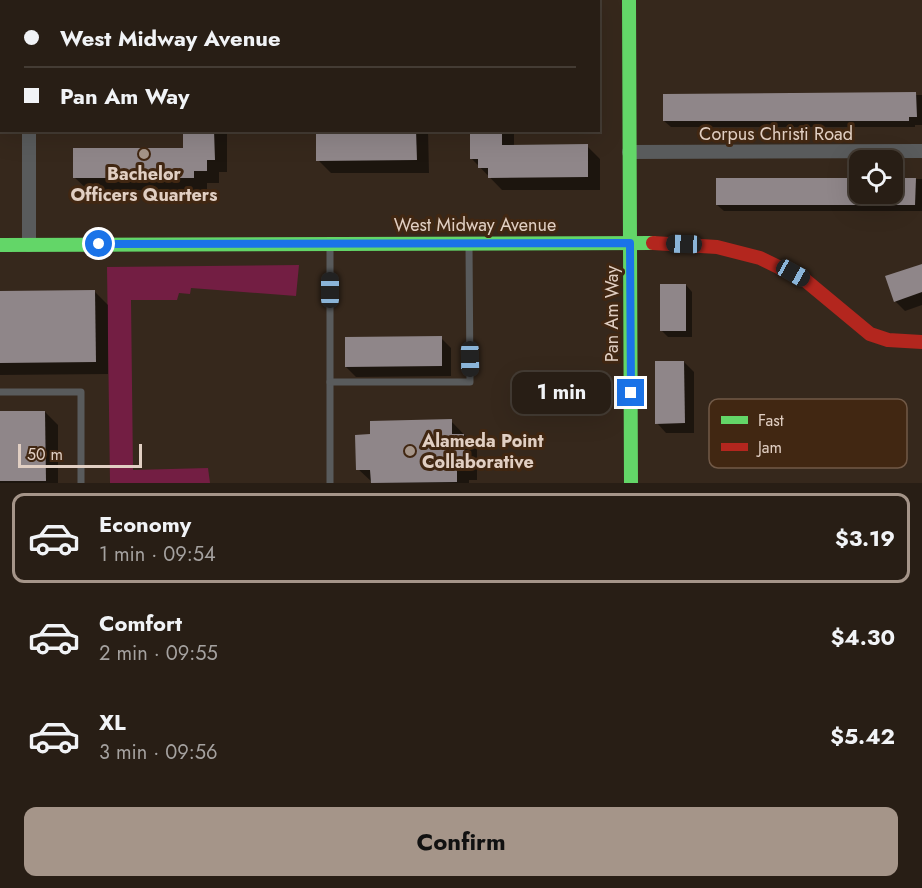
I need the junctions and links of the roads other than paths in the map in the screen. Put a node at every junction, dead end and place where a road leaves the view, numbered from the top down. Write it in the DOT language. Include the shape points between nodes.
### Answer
graph roads {
  1 [pos="629,0"];
  2 [pos="29,132"];
  3 [pos="922,151"];
  4 [pos="629,152"];
  5 [pos="330,243"];
  6 [pos="469,243"];
  7 [pos="630,243"];
  8 [pos="0,245"];
  9 [pos="29,245"];
  10 [pos="922,342"];
  11 [pos="330,382"];
  12 [pos="0,392"];
  13 [pos="81,483"];
  14 [pos="330,483"];
  15 [pos="631,483"];
  1 -- 4 [label="street, Pan Am Way"];
  2 -- 9 [label="street"];
  3 -- 4 [label="street, Corpus Christi Road"];
  4 -- 7 [label="street, Pan Am Way"];
  5 -- 6 [label="street, West Midway Avenue"];
  5 -- 9 [label="street, West Midway Avenue"];
  5 -- 11 [label="lane"];
  6 -- 7 [label="street, West Midway Avenue"];
  6 -- 11 [label="lane" via="470,382"];
  7 -- 10 [label="street, West Midway Avenue" via="699,245 753,255 805,280 877,337"];
  7 -- 15 [label="street, Pan Am Way"];
  8 -- 9 [label="street, West Midway Avenue"];
  11 -- 14 [label="lane"];
  12 -- 13 [label="lane" via="81,392"];
}
